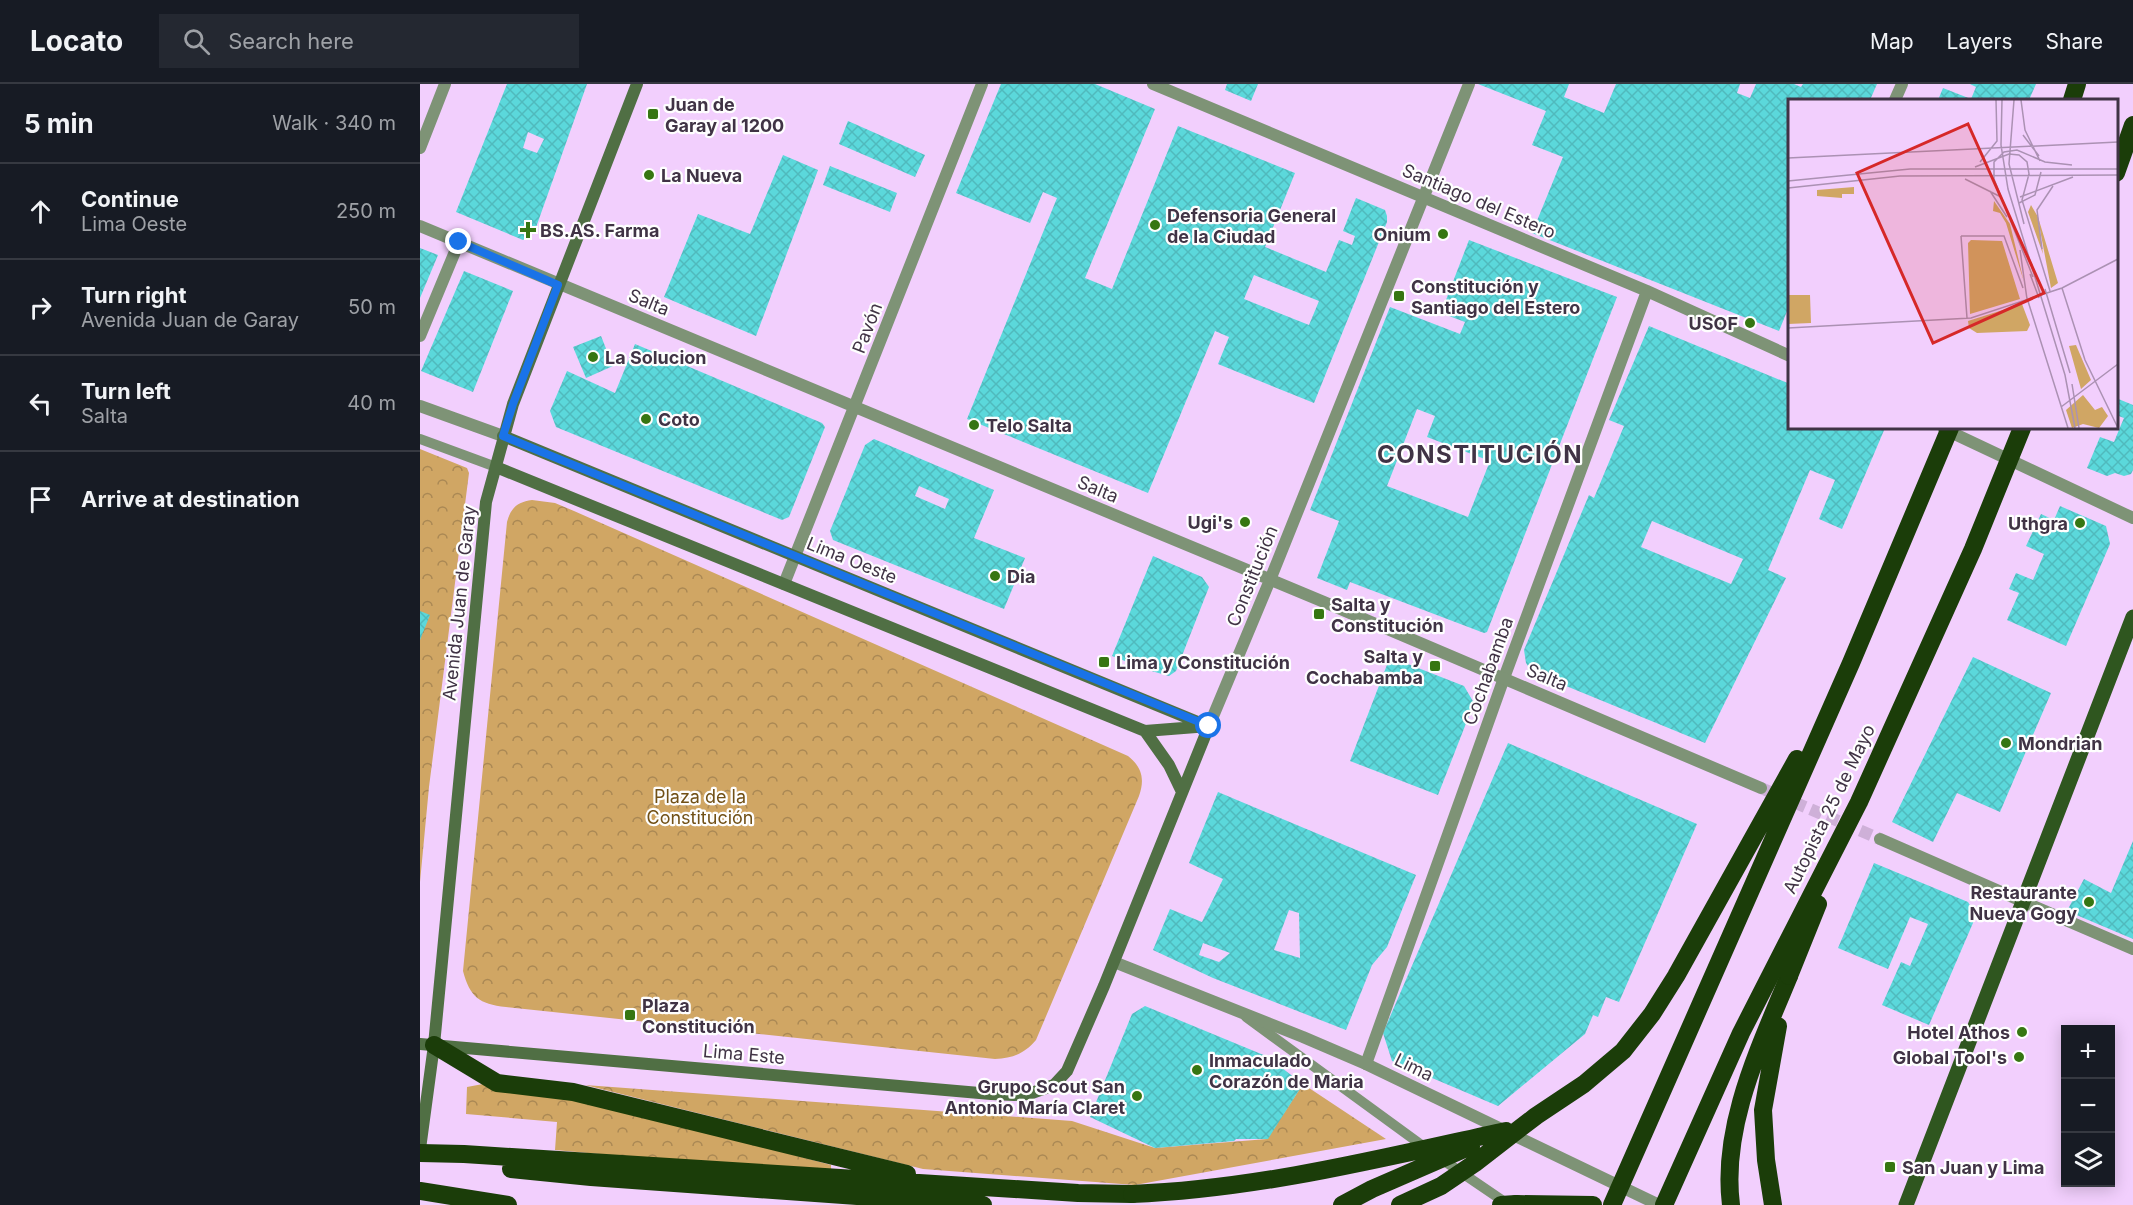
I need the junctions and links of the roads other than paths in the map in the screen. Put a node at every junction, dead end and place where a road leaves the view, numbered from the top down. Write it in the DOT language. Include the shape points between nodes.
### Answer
graph roads {
  1 [pos="445,84"];
  2 [pos="637,84"];
  3 [pos="982,84"];
  4 [pos="1153,84"];
  5 [pos="1469,84"];
  6 [pos="1902,84"];
  7 [pos="2077,84"];
  8 [pos="1895,99"];
  9 [pos="2072,99"];
  10 [pos="2133,125"];
  11 [pos="420,148"];
  12 [pos="2118,167"];
  13 [pos="1425,198"];
  14 [pos="420,226"];
  15 [pos="459,242"];
  16 [pos="558,285"];
  17 [pos="1647,291"];
  18 [pos="420,336"];
  19 [pos="1788,355"];
  20 [pos="420,406"];
  21 [pos="855,407"];
  22 [pos="1943,429"];
  23 [pos="1950,429"];
  24 [pos="2022,429"];
  25 [pos="503,436"];
  26 [pos="420,439"];
  27 [pos="496,466"];
  28 [pos="2133,518"];
  29 [pos="794,556"];
  30 [pos="1270,580"];
  31 [pos="784,584"];
  32 [pos="2133,617"];
  33 [pos="1851,663"];
  34 [pos="1504,678"];
  35 [pos="1209,726"];
  36 [pos="1145,731"];
  37 [pos="1761,788"];
  38 [pos="1182,792"];
  39 [pos="1859,802"];
  40 [pos="1880,839"];
  41 [pos="2024,902"];
  42 [pos="2133,949"];
  43 [pos="1114,962"];
  44 [pos="1789,976"];
  45 [pos="1239,1012"];
  46 [pos="427,1045"];
  47 [pos="1366,1064"];
  48 [pos="1061,1078"];
  49 [pos="1536,1116"];
  50 [pos="1506,1131"];
  51 [pos="420,1151"];
  52 [pos="420,1160"];
  53 [pos="591,1169"];
  54 [pos="977,1187"];
  55 [pos="420,1191"];
  56 [pos="508,1205"];
  57 [pos="983,1205"];
  58 [pos="1342,1205"];
  59 [pos="1400,1205"];
  60 [pos="1509,1205"];
  61 [pos="1593,1205"];
  62 [pos="1612,1205"];
  63 [pos="1659,1205"];
  64 [pos="1664,1205"];
  65 [pos="1731,1205"];
  66 [pos="1773,1205"];
  67 [pos="1906,1205"];
  1 -- 11 [label="street"];
  2 -- 16 [label="main road, Avenida Juan de Garay"];
  3 -- 21 [label="street, Pavón"];
  4 -- 13 [label="street, Santiago del Estero"];
  5 -- 13 [label="street, Constitución"];
  6 -- 8 [label="street"];
  7 -- 9 [label="highway"];
  10 -- 12 [label="highway"];
  13 -- 17 [label="street, Santiago del Estero"];
  13 -- 30 [label="street, Constitución"];
  14 -- 15 [label="street, Salta"];
  15 -- 16 [label="street, Salta"];
  15 -- 18 [label="street"];
  16 -- 21 [label="street, Salta"];
  16 -- 25 [label="main road, Avenida Juan de Garay"];
  17 -- 19 [label="street, Santiago del Estero"];
  17 -- 34 [label="street, Cochabamba"];
  20 -- 25 [label="street, Lima Oeste"];
  21 -- 29 [label="street, Pavón"];
  21 -- 30 [label="street, Salta"];
  22 -- 28 [label="street"];
  23 -- 33 [label="highway, Autopista 25 de Mayo, bridge"];
  24 -- 39 [label="highway, Autopista 25 de Mayo, bridge" via="1973,549"];
  25 -- 27 [label="main road, Avenida Juan de Garay"];
  25 -- 29 [label="main road, Lima Oeste"];
  26 -- 27 [label="lane"];
  27 -- 31 [label="main road"];
  27 -- 46 [label="main road, Avenida Juan de Garay" via="486,502"];
  29 -- 31 [label="street, Pavón"];
  29 -- 35 [label="main road, Lima Oeste"];
  30 -- 34 [label="street, Salta"];
  30 -- 35 [label="street, Constitución"];
  31 -- 36 [label="main road"];
  32 -- 41 [label="main road"];
  33 -- 49 [label="highway, bridge" via="1652,1014 1605,1067"];
  33 -- 62 [label="highway, Autopista 25 de Mayo, bridge"];
  34 -- 37 [label="street, Salta"];
  34 -- 47 [label="street, Cochabamba"];
  35 -- 36 [label="main road"];
  35 -- 38 [label="main road, Constitución"];
  36 -- 38 [label="main road"];
  38 -- 43 [label="main road, Constitución"];
  39 -- 44 [label="highway, bridge"];
  39 -- 64 [label="highway, Autopista 25 de Mayo, bridge" via="1742,1033"];
  40 -- 41 [label="street"];
  41 -- 42 [label="street"];
  41 -- 67 [label="main road"];
  43 -- 45 [label="street, Lima"];
  43 -- 48 [label="main road, Constitución"];
  44 -- 65 [label="highway" via="1741,1107 1731,1163"];
  44 -- 66 [label="highway" via="1763,1110"];
  45 -- 47 [label="street, Lima"];
  45 -- 60 [label="lane"];
  46 -- 48 [label="main road, Lima Este" via="1014,1095 1044,1089"];
  46 -- 51 [label="main road, Avenida Juan de Garay"];
  46 -- 54 [label="highway" via="497,1083 573,1092 895,1171"];
  47 -- 63 [label="street, Lima"];
  49 -- 50 [label="highway, bridge"];
  49 -- 59 [label="highway, bridge" via="1455,1177"];
  50 -- 54 [label="highway, bridge" via="1350,1165 1215,1188 1132,1194"];
  50 -- 58 [label="highway, bridge"];
  51 -- 53 [label="highway"];
  52 -- 53 [label="highway"];
  53 -- 54 [label="highway"];
  53 -- 57 [label="highway"];
  55 -- 56 [label="highway"];
  60 -- 61 [label="highway"];
}
